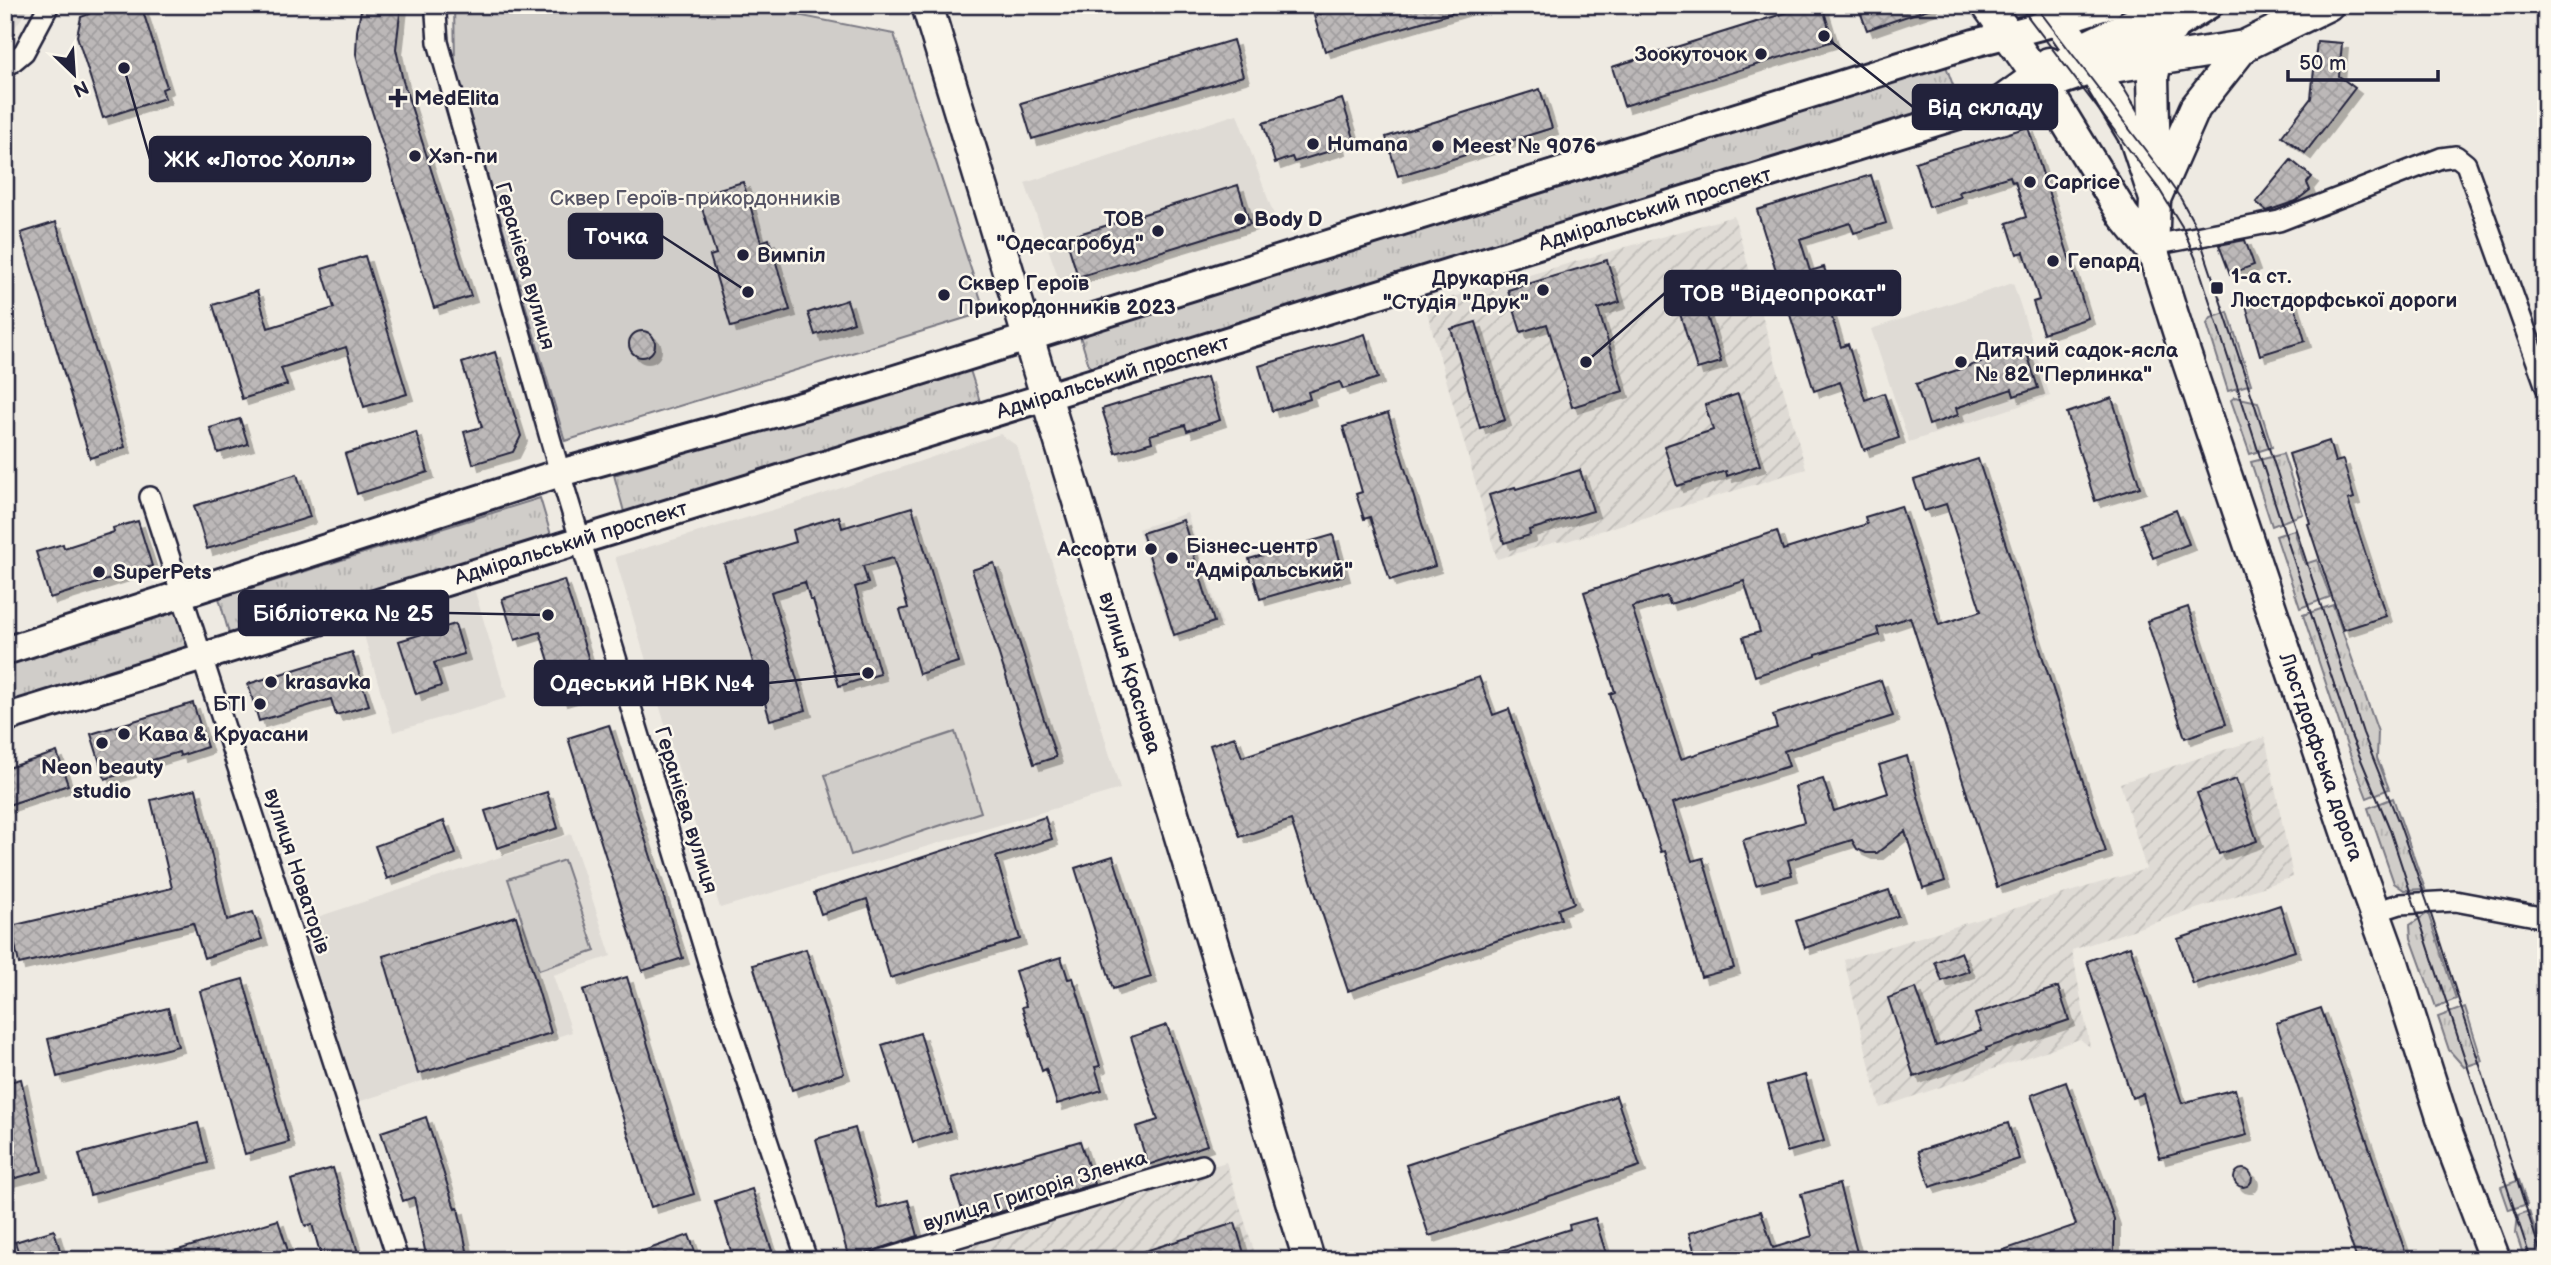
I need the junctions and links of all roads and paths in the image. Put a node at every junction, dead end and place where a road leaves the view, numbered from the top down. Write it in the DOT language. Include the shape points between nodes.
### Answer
graph roads {
  1 [pos="49,5"];
  2 [pos="439,5"];
  3 [pos="927,5"];
  4 [pos="1987,5"];
  5 [pos="2109,5"];
  6 [pos="2208,5"];
  7 [pos="2328,5"];
  8 [pos="2168,17"];
  9 [pos="2007,34"];
  10 [pos="2069,35"];
  11 [pos="2244,46"];
  12 [pos="2156,61"];
  13 [pos="5,68"];
  14 [pos="2041,82"];
  15 [pos="2001,102"];
  16 [pos="2155,199"];
  17 [pos="2153,249"];
  18 [pos="1029,337"];
  19 [pos="2546,387"];
  20 [pos="1046,398"];
  21 [pos="560,473"];
  22 [pos="150,497"];
  23 [pos="581,540"];
  24 [pos="182,594"];
  25 [pos="5,651"];
  26 [pos="204,657"];
  27 [pos="5,718"];
  28 [pos="2375,912"];
  29 [pos="2546,918"];
  30 [pos="1202,1165"];
  31 [pos="398,1260"];
  32 [pos="807,1260"];
  33 [pos="881,1260"];
  34 [pos="1309,1260"];
  35 [pos="2495,1260"];
  1 -- 13 [label="street" via="24,52"];
  2 -- 21 [label="street, Геранієва вулиця" via="438,41"];
  3 -- 18 [label="main road, вулиця Краснова"];
  4 -- 9 [label="main road, Люстдорфська дорога"];
  5 -- 10 [label="main road"];
  6 -- 8 [label="main road"];
  7 -- 11 [label="main road"];
  8 -- 10 [label="main road"];
  8 -- 12 [label="main road"];
  9 -- 10 [label="main road"];
  9 -- 14 [label="main road, Люстдорфська дорога"];
  9 -- 18 [label="main road"];
  10 -- 12 [label="main road"];
  10 -- 14 [label="main road"];
  10 -- 14 [label="main road"];
  10 -- 16 [label="main road, Люстдорфська дорога" via="2134,136"];
  11 -- 12 [label="main road"];
  11 -- 16 [label="main road" via="2195,108"];
  12 -- 16 [label="main road"];
  14 -- 15 [label="main road"];
  14 -- 17 [label="main road, Люстдорфська дорога" via="2124,216"];
  15 -- 20 [label="main road, Адміральський проспект"];
  16 -- 17 [label="main road, Люстдорфська дорога"];
  17 -- 19 [label="street" via="2279,220 2456,156 2466,164"];
  17 -- 28 [label="main road, Люстдорфська дорога" via="2220,461"];
  18 -- 20 [label="main road, вулиця Краснова"];
  18 -- 21 [label="main road" via="863,389"];
  20 -- 23 [label="main road, Адміральський проспект"];
  20 -- 34 [label="main road, вулиця Краснова"];
  21 -- 23 [label="street, Геранієва вулиця"];
  21 -- 24 [label="main road"];
  22 -- 24 [label="street, вулиця Новаторів"];
  23 -- 26 [label="main road, Адміральський проспект"];
  23 -- 32 [label="street, Геранієва вулиця" via="710,968"];
  24 -- 25 [label="main road"];
  24 -- 26 [label="street, вулиця Новаторів"];
  26 -- 27 [label="main road, Адміральський проспект"];
  26 -- 31 [label="street, вулиця Новаторів"];
  28 -- 29 [label="street" via="2400,904 2455,901"];
  28 -- 35 [label="main road, Люстдорфська дорога" via="2447,1133"];
  30 -- 33 [label="street, вулиця Григорія Зленка"];
}
